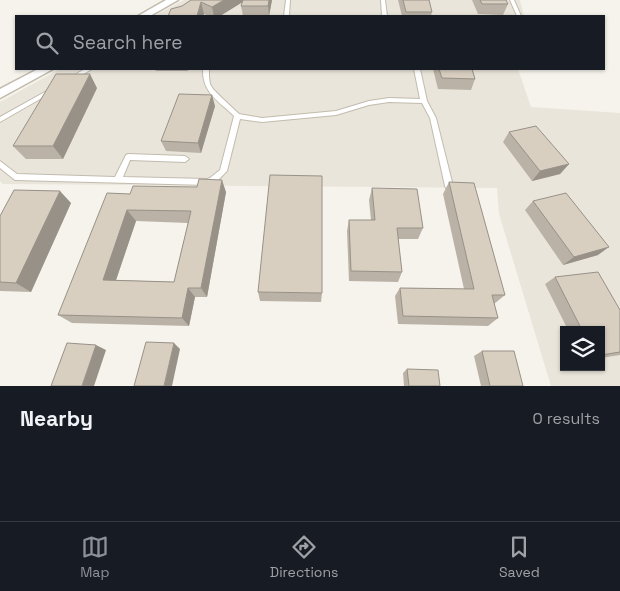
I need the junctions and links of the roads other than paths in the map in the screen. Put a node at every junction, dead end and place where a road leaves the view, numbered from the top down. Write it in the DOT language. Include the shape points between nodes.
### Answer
graph roads {
  1 [pos="173,0"];
  2 [pos="288,0"];
  3 [pos="382,0"];
  4 [pos="512,0"];
  5 [pos="146,15"];
  6 [pos="287,15"];
  7 [pos="385,15"];
  8 [pos="520,15"];
  9 [pos="45,70"];
  10 [pos="87,70"];
  11 [pos="206,70"];
  12 [pos="417,70"];
  13 [pos="65,83"];
  14 [pos="57,87"];
  15 [pos="0,94"];
  16 [pos="424,100"];
  17 [pos="237,116"];
  18 [pos="0,120"];
  19 [pos="185,158"];
  20 [pos="0,164"];
  21 [pos="118,179"];
  22 [pos="449,186"];
  1 -- 5 [label="street"];
  2 -- 6 [label="lane"];
  3 -- 7 [label="lane"];
  4 -- 8 [label="lane"];
  9 -- 15 [label="street"];
  10 -- 13 [label="lane"];
  11 -- 17 [label="lane" via="208,86"];
  12 -- 16 [label="lane"];
  14 -- 18 [label="lane"];
  16 -- 17 [label="lane" via="390,100 336,113 262,120"];
  16 -- 22 [label="lane" via="433,118"];
  17 -- 21 [label="lane" via="226,166 213,180 200,183"];
  19 -- 21 [label="lane" via="128,157"];
  20 -- 21 [label="lane" via="15,177"];
}
